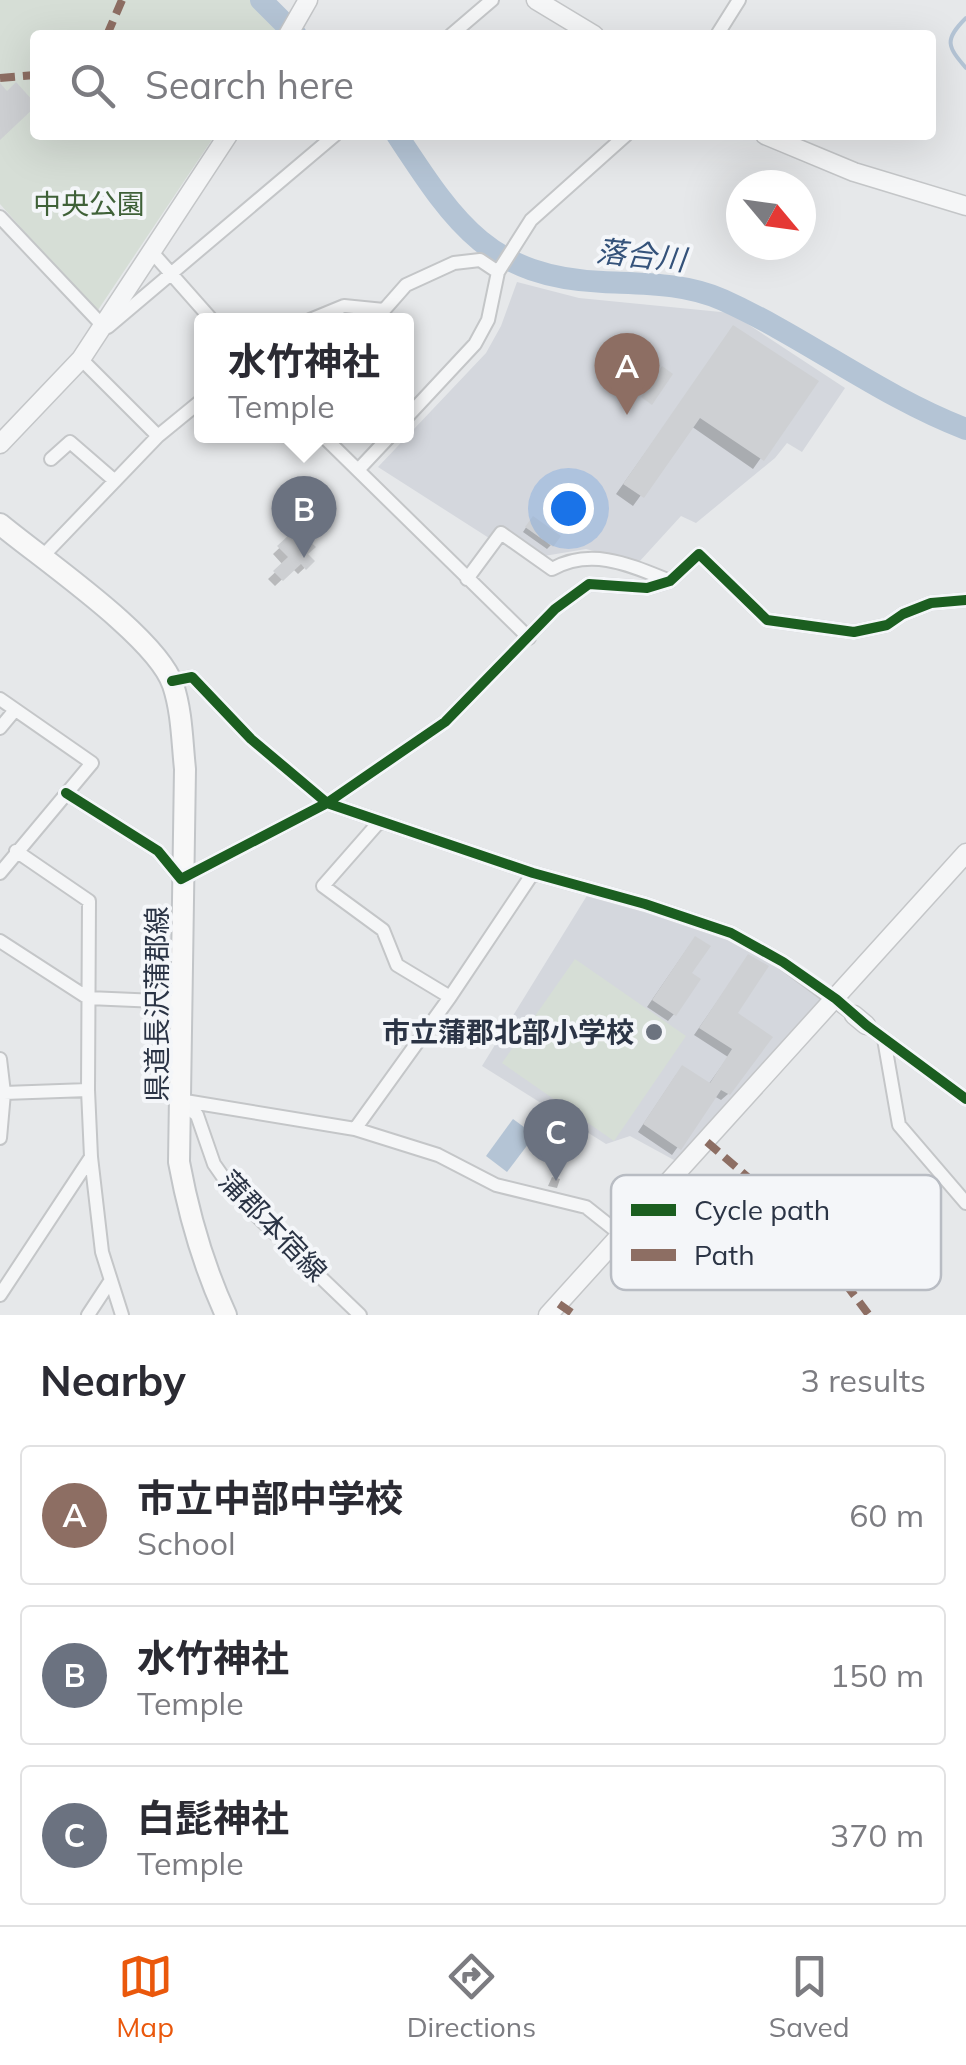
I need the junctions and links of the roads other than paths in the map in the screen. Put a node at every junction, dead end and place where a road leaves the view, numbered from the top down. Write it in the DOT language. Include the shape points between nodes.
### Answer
graph roads {
  1 [pos="308,0"];
  2 [pos="492,0"];
  3 [pos="536,0"];
  4 [pos="739,0"];
  5 [pos="292,28"];
  6 [pos="458,30"];
  7 [pos="586,30"];
  8 [pos="720,30"];
  9 [pos="225,140"];
  10 [pos="329,140"];
  11 [pos="620,140"];
  12 [pos="777,140"];
  13 [pos="966,206"];
  14 [pos="0,216"];
  15 [pos="151,252"];
  16 [pos="499,270"];
  17 [pos="170,272"];
  18 [pos="206,313"];
  19 [pos="327,313"];
  20 [pos="99,332"];
  21 [pos="81,359"];
  22 [pos="194,407"];
  23 [pos="414,409"];
  24 [pos="158,436"];
  25 [pos="329,443"];
  26 [pos="383,443"];
  27 [pos="0,444"];
  28 [pos="52,459"];
  29 [pos="358,470"];
  30 [pos="116,480"];
  31 [pos="0,524"];
  32 [pos="41,558"];
  33 [pos="467,579"];
  34 [pos="670,581"];
  35 [pos="966,600"];
  36 [pos="530,638"];
  37 [pos="172,682"];
  38 [pos="0,699"];
  39 [pos="15,710"];
  40 [pos="0,728"];
  41 [pos="66,793"];
  42 [pos="327,803"];
  43 [pos="380,821"];
  44 [pos="16,851"];
  45 [pos="966,854"];
  46 [pos="0,872"];
  47 [pos="533,873"];
  48 [pos="181,879"];
  49 [pos="0,941"];
  50 [pos="450,997"];
  51 [pos="88,998"];
  52 [pos="836,999"];
  53 [pos="182,1002"];
  54 [pos="884,1039"];
  55 [pos="0,1059"];
  56 [pos="88,1090"];
  57 [pos="4,1092"];
  58 [pos="966,1099"];
  59 [pos="179,1100"];
  60 [pos="354,1129"];
  61 [pos="0,1138"];
  62 [pos="91,1157"];
  63 [pos="676,1175"];
  64 [pos="966,1203"];
  65 [pos="611,1227"];
  66 [pos="611,1244"];
  67 [pos="111,1280"];
  68 [pos="0,1295"];
  69 [pos="88,1315"];
  70 [pos="122,1315"];
  71 [pos="226,1315"];
  72 [pos="360,1315"];
  73 [pos="548,1315"];
  1 -- 5 [label="street"];
  2 -- 6 [label="street"];
  3 -- 7 [label="street"];
  4 -- 8 [label="street"];
  9 -- 15 [label="street"];
  10 -- 17 [label="street"];
  11 -- 16 [label="street" via="531,220"];
  12 -- 13 [label="street"];
  14 -- 20 [label="street"];
  15 -- 17 [label="street"];
  15 -- 20 [label="street"];
  16 -- 19 [label="street" via="480,260 454,263 406,284 384,310 344,306"];
  16 -- 23 [label="street" via="475,344"];
  17 -- 18 [label="street"];
  17 -- 20 [label="street"];
  20 -- 21 [label="street"];
  21 -- 24 [label="street"];
  21 -- 27 [label="street"];
  22 -- 24 [label="street"];
  24 -- 30 [label="street"];
  25 -- 29 [label="street"];
  26 -- 29 [label="street"];
  28 -- 30 [label="street" via="70,442"];
  29 -- 33 [label="street"];
  30 -- 32 [label="street"];
  31 -- 32 [label="main road, 県道長沢蒲郡線"];
  32 -- 37 [label="main road, 県道長沢蒲郡線" via="135,632"];
  33 -- 34 [label="street" via="501,533 552,569 587,556"];
  33 -- 36 [label="street"];
  34 -- 35 [label="street" via="699,554 767,620 854,632 887,625 931,603"];
  34 -- 36 [label="street" via="647,588 590,584"];
  36 -- 42 [label="street" via="445,722"];
  37 -- 42 [label="street" via="192,677"];
  37 -- 48 [label="main road, 県道長沢蒲郡線" via="185,769"];
  38 -- 39 [label="street"];
  39 -- 40 [label="street"];
  39 -- 41 [label="street" via="92,763"];
  41 -- 44 [label="street"];
  41 -- 48 [label="street" via="158,851"];
  42 -- 43 [label="street"];
  42 -- 48 [label="street"];
  43 -- 47 [label="street"];
  43 -- 50 [label="street" via="323,886 382,930 398,964"];
  44 -- 46 [label="street"];
  44 -- 51 [label="street" via="88,901"];
  45 -- 52 [label="street"];
  47 -- 50 [label="street"];
  47 -- 52 [label="street" via="731,933"];
  48 -- 53 [label="main road, 県道長沢蒲郡線"];
  49 -- 51 [label="street"];
  50 -- 60 [label="street"];
  51 -- 53 [label="street"];
  51 -- 56 [label="street"];
  52 -- 54 [label="street"];
  52 -- 63 [label="street"];
  53 -- 59 [label="main road, 県道長沢蒲郡線"];
  54 -- 58 [label="street"];
  54 -- 64 [label="street" via="899,1125"];
  55 -- 57 [label="street"];
  56 -- 57 [label="street"];
  56 -- 62 [label="street"];
  57 -- 61 [label="street"];
  59 -- 60 [label="street"];
  59 -- 71 [label="main road, 県道長沢蒲郡線" via="188,1213"];
  59 -- 72 [label="street, 蒲郡本宿線" via="196,1115 214,1164 237,1197"];
  60 -- 65 [label="street" via="438,1155 496,1184 586,1207"];
  62 -- 67 [label="street"];
  62 -- 68 [label="street"];
  66 -- 73 [label="street"];
  67 -- 69 [label="street"];
  67 -- 70 [label="street"];
}
